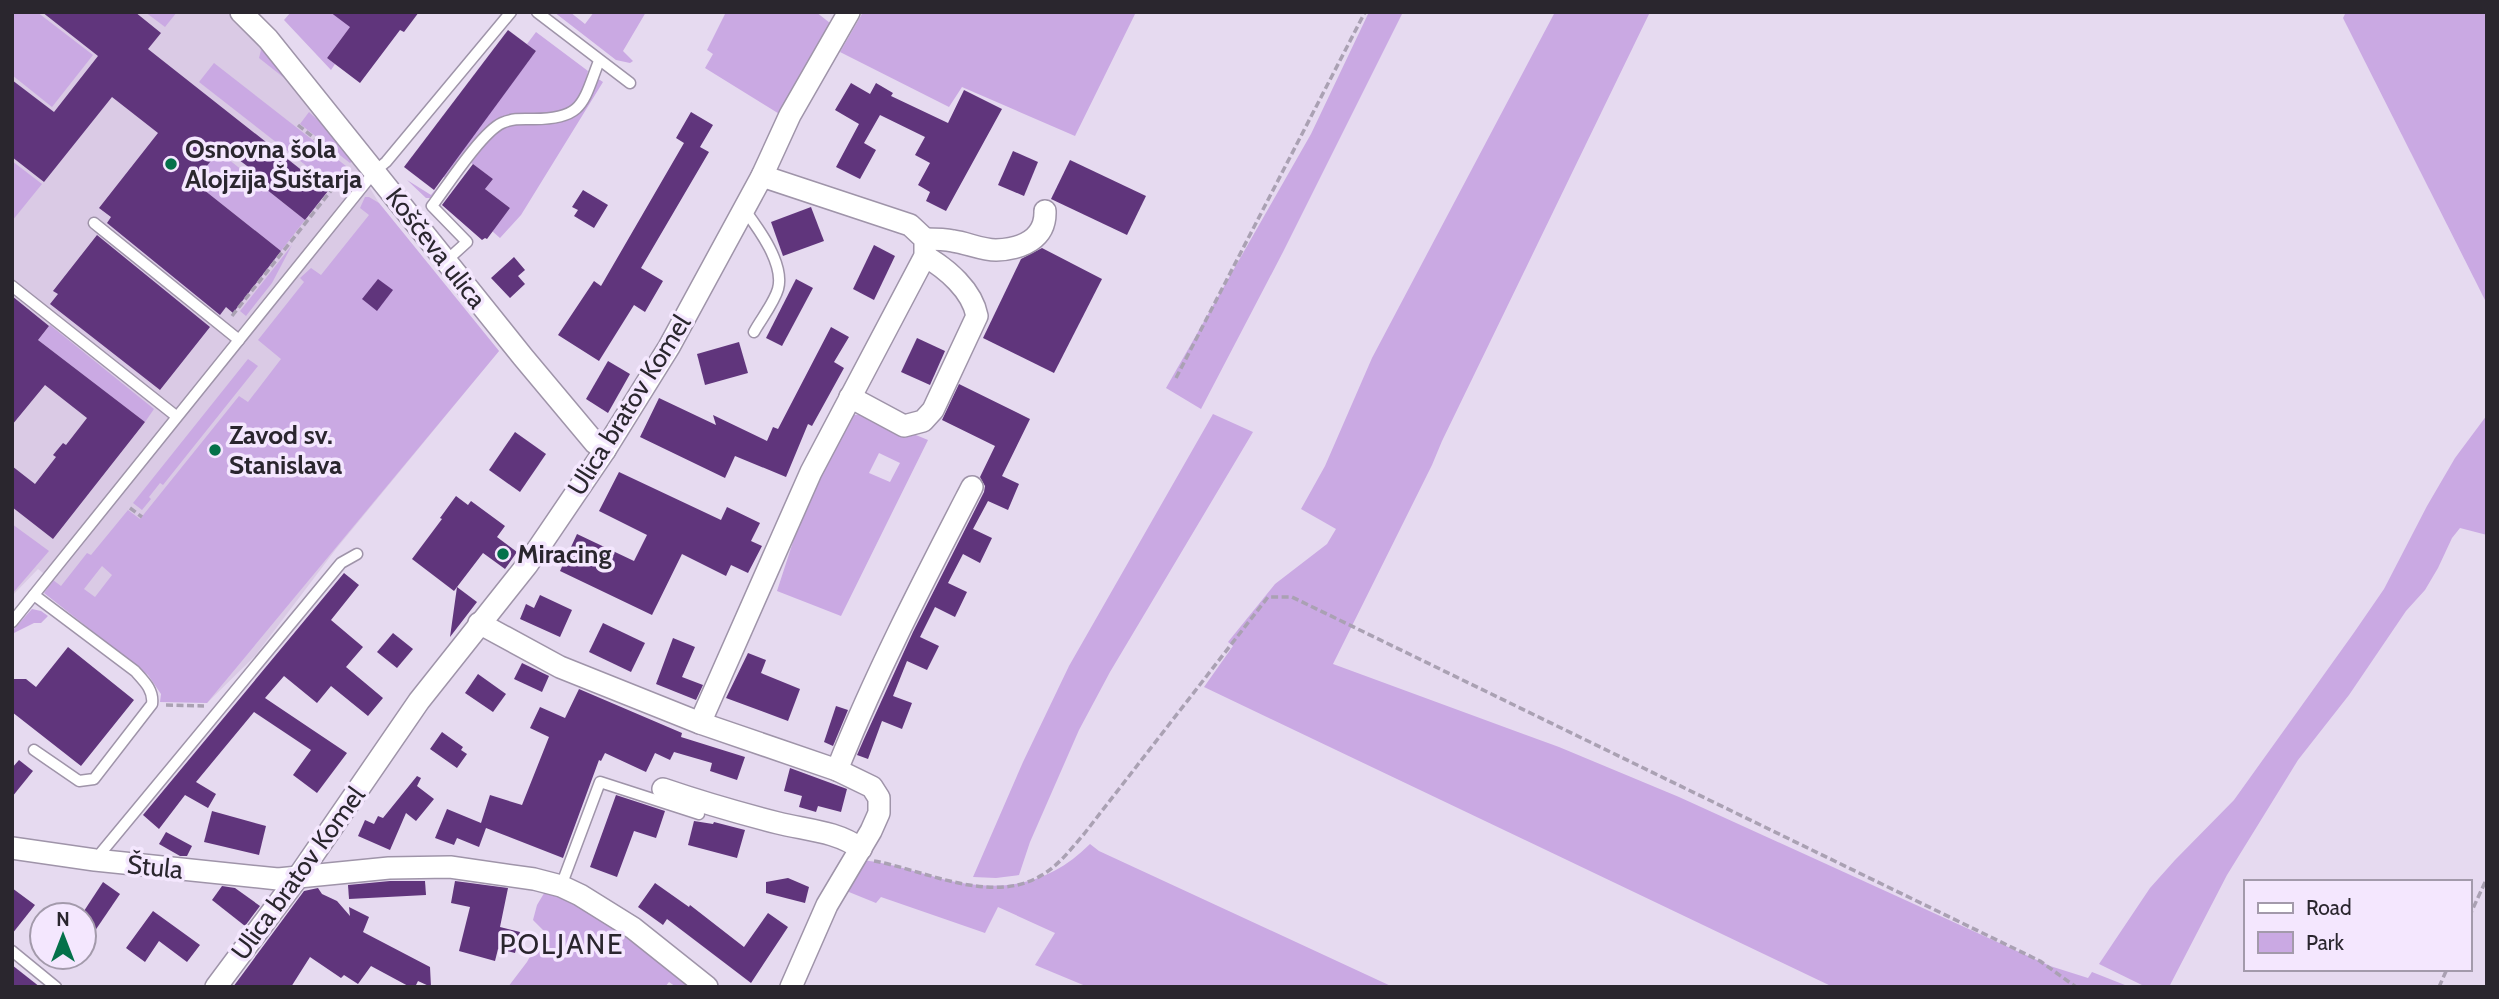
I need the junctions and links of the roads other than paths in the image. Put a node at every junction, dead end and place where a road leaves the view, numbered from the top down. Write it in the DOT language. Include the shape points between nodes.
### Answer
graph roads {
  1 [pos="240,12"];
  2 [pos="511,12"];
  3 [pos="537,12"];
  4 [pos="849,12"];
  5 [pos="598,61"];
  6 [pos="630,83"];
  7 [pos="375,171"];
  8 [pos="762,176"];
  9 [pos="744,209"];
  10 [pos="1045,211"];
  11 [pos="94,223"];
  12 [pos="925,247"];
  13 [pos="446,261"];
  14 [pos="12,286"];
  15 [pos="754,332"];
  16 [pos="239,340"];
  17 [pos="850,397"];
  18 [pos="176,416"];
  19 [pos="605,450"];
  20 [pos="972,487"];
  21 [pos="357,554"];
  22 [pos="34,595"];
  23 [pos="12,622"];
  24 [pos="479,623"];
  25 [pos="700,723"];
  26 [pos="34,750"];
  27 [pos="838,770"];
  28 [pos="663,789"];
  29 [pos="699,814"];
  30 [pos="12,848"];
  31 [pos="858,853"];
  32 [pos="95,860"];
  33 [pos="298,877"];
  34 [pos="561,886"];
  35 [pos="12,951"];
  36 [pos="56,987"];
  37 [pos="216,987"];
  38 [pos="707,987"];
  39 [pos="791,987"];
  1 -- 7 [label="street, Koščeva ulica"];
  2 -- 7 [label="lane"];
  3 -- 5 [label="lane"];
  4 -- 8 [label="street, Ulica bratov Komel" via="790,115"];
  5 -- 6 [label="lane"];
  5 -- 13 [label="lane" via="584,100 572,113 500,124 432,206 467,242"];
  7 -- 13 [label="street, Koščeva ulica"];
  7 -- 16 [label="lane"];
  8 -- 9 [label="street, Ulica bratov Komel"];
  8 -- 12 [label="street" via="910,225"];
  9 -- 15 [label="lane" via="770,249 779,277 778,289"];
  9 -- 19 [label="street, Ulica bratov Komel" via="669,347"];
  10 -- 12 [label="street" via="1039,236 1018,246 995,250 950,240"];
  11 -- 16 [label="lane"];
  12 -- 17 [label="street"];
  12 -- 17 [label="street" via="958,281 974,304 976,316 933,410 923,422 904,426"];
  13 -- 19 [label="street, Koščeva ulica"];
  14 -- 18 [label="lane"];
  16 -- 18 [label="lane"];
  17 -- 25 [label="street" via="811,472"];
  18 -- 22 [label="lane"];
  19 -- 24 [label="street, Ulica bratov Komel" via="527,565"];
  20 -- 27 [label="street" via="902,621"];
  21 -- 32 [label="lane" via="341,563"];
  22 -- 23 [label="lane"];
  22 -- 26 [label="lane" via="135,671 153,696 152,704 94,779 79,781"];
  24 -- 25 [label="street" via="560,667"];
  24 -- 33 [label="street, Ulica bratov Komel" via="419,701"];
  25 -- 27 [label="street"];
  27 -- 31 [label="street" via="865,782 879,799 879,813"];
  28 -- 31 [label="street" via="834,835 851,842"];
  29 -- 34 [label="lane" via="600,782"];
  30 -- 32 [label="street, Štula"];
  31 -- 39 [label="street" via="822,915"];
  32 -- 33 [label="street, Štula"];
  33 -- 34 [label="street, Štula" via="450,867"];
  33 -- 37 [label="street, Ulica bratov Komel"];
  34 -- 38 [label="street, Štula" via="633,928"];
  35 -- 36 [label="lane"];
}
